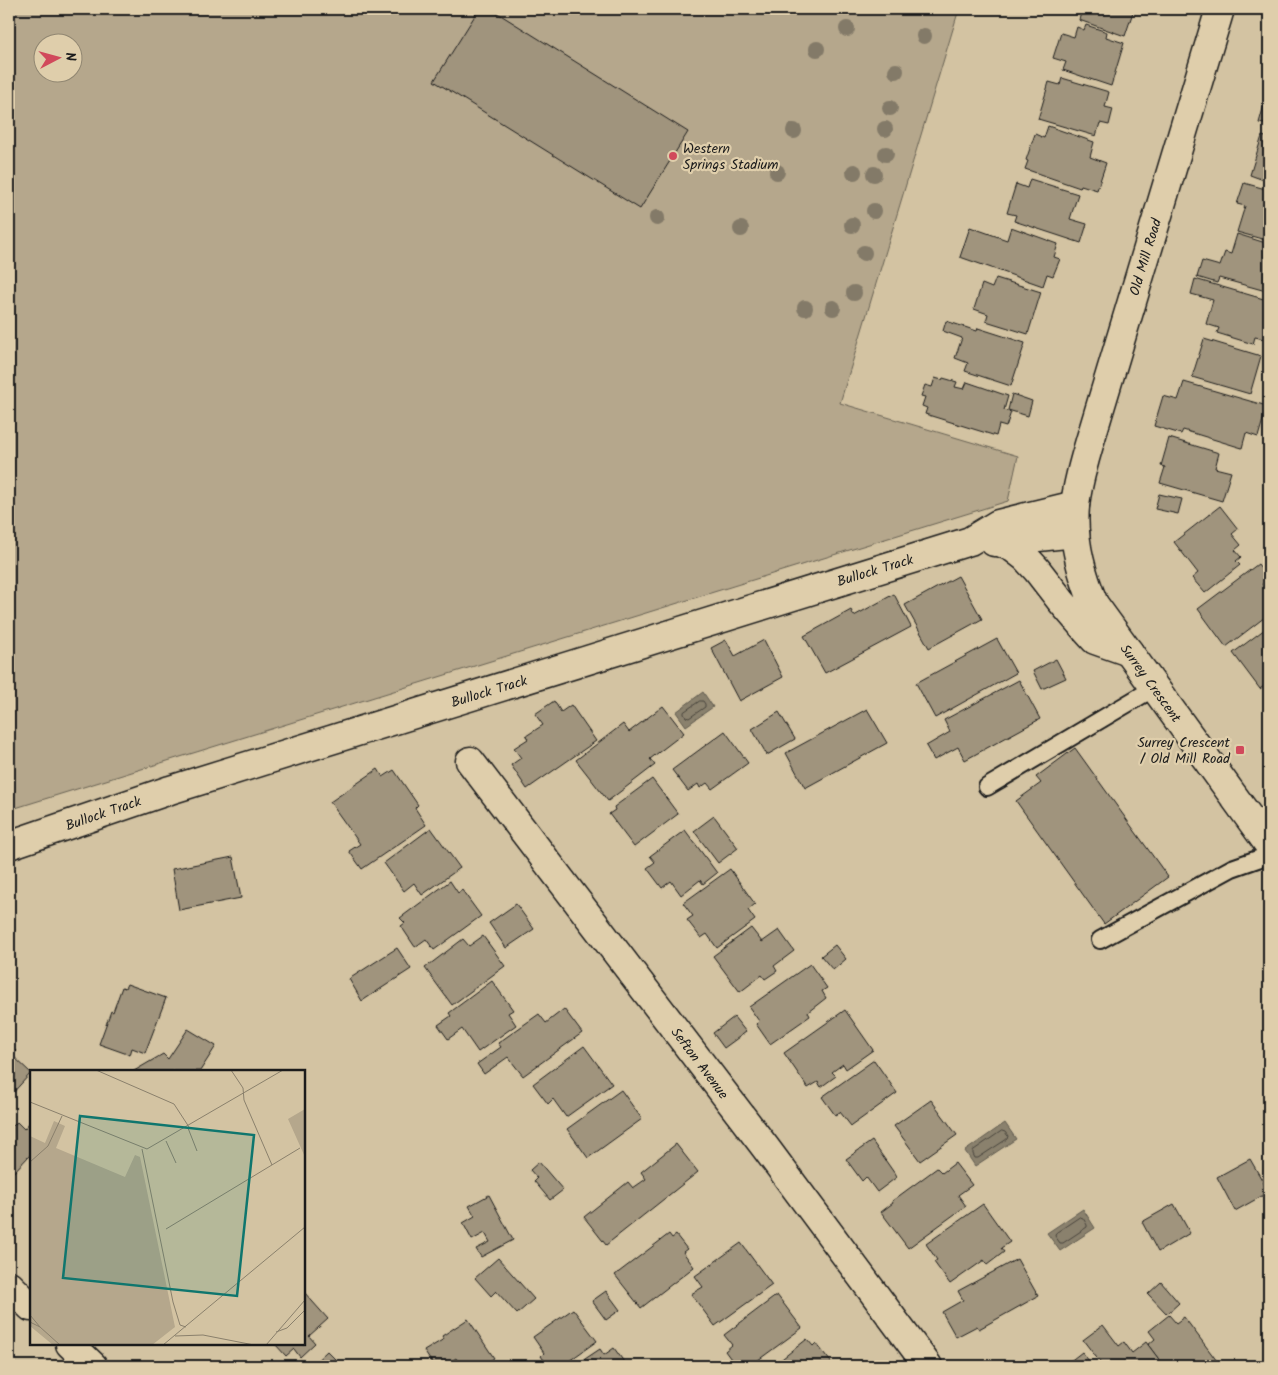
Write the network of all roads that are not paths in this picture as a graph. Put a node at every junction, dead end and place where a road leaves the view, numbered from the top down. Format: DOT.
graph roads {
  1 [pos="1220,9"];
  2 [pos="1075,505"];
  3 [pos="1075,533"];
  4 [pos="970,541"];
  5 [pos="1000,542"];
  6 [pos="1129,652"];
  7 [pos="1154,688"];
  8 [pos="470,761"];
  9 [pos="987,787"];
  10 [pos="9,845"];
  11 [pos="1269,845"];
  12 [pos="1269,855"];
  13 [pos="1100,940"];
  14 [pos="9,1285"];
  15 [pos="30,1306"];
  16 [pos="71,1345"];
  17 [pos="93,1366"];
  18 [pos="928,1366"];
  1 -- 2 [label="main road, Old Mill Road"];
  2 -- 3 [label="main road, Old Mill Road"];
  2 -- 4 [label="main road, Bullock Track"];
  3 -- 5 [label="main road, Bullock Track"];
  3 -- 6 [label="main road, Surrey Crescent"];
  4 -- 5 [label="main road, Bullock Track"];
  4 -- 10 [label="main road, Bullock Track"];
  5 -- 6 [label="main road"];
  6 -- 7 [label="main road, Surrey Crescent"];
  7 -- 9 [label="lane"];
  7 -- 11 [label="main road, Surrey Crescent"];
  8 -- 18 [label="main road, Sefton Avenue"];
  12 -- 13 [label="lane"];
  14 -- 15 [label="main road"];
  16 -- 17 [label="main road"];
}
